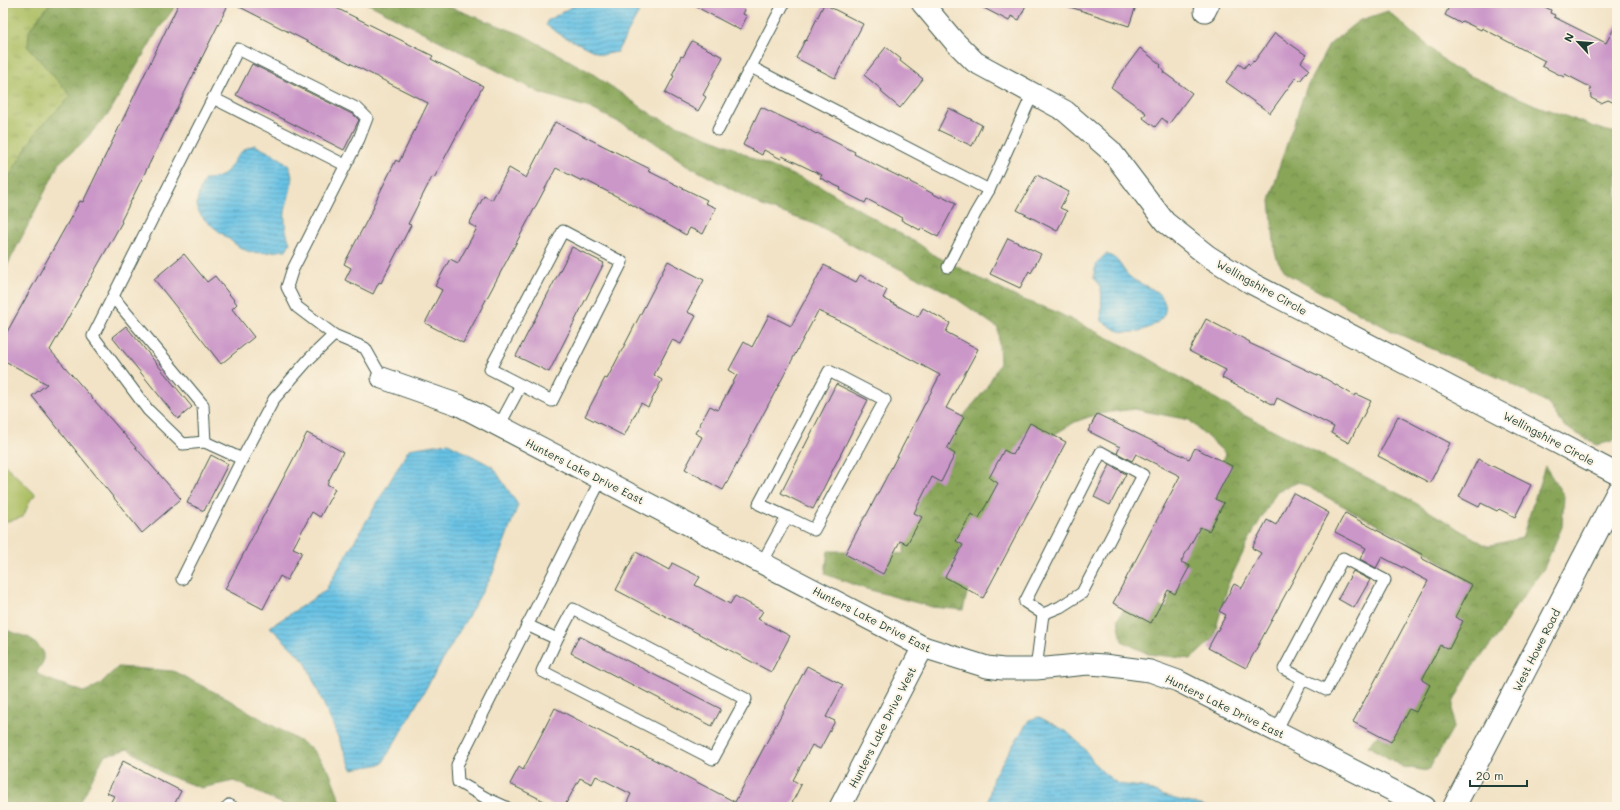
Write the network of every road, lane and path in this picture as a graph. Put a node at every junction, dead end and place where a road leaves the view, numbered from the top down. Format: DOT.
graph roads {
  1 [pos="784,3"];
  2 [pos="922,3"];
  3 [pos="751,67"];
  4 [pos="1034,93"];
  5 [pos="214,98"];
  6 [pos="718,130"];
  7 [pos="346,165"];
  8 [pos="989,190"];
  9 [pos="948,267"];
  10 [pos="112,297"];
  11 [pos="334,335"];
  12 [pos="382,378"];
  13 [pos="521,385"];
  14 [pos="499,426"];
  15 [pos="206,442"];
  16 [pos="242,459"];
  17 [pos="1617,474"];
  18 [pos="601,479"];
  19 [pos="1617,493"];
  20 [pos="786,517"];
  21 [pos="762,563"];
  22 [pos="182,579"];
  23 [pos="1044,614"];
  24 [pos="527,625"];
  25 [pos="557,639"];
  26 [pos="923,647"];
  27 [pos="1036,669"];
  28 [pos="1303,679"];
  29 [pos="1276,731"];
  30 [pos="227,807"];
  31 [pos="233,807"];
  32 [pos="506,807"];
  33 [pos="840,807"];
  34 [pos="1425,807"];
  35 [pos="1454,807"];
  1 -- 3 [label="lane"];
  2 -- 4 [label="street, Wellingshire Circle"];
  3 -- 6 [label="lane"];
  3 -- 8 [label="lane"];
  4 -- 8 [label="lane"];
  4 -- 17 [label="street, Wellingshire Circle"];
  5 -- 7 [label="lane"];
  5 -- 7 [label="lane"];
  5 -- 10 [label="lane"];
  7 -- 11 [label="lane"];
  8 -- 9 [label="lane"];
  10 -- 15 [label="lane"];
  10 -- 15 [label="lane"];
  11 -- 12 [label="lane"];
  11 -- 16 [label="lane"];
  12 -- 14 [label="street, Hunters Lake Drive East"];
  13 -- 13 [label="lane"];
  13 -- 14 [label="lane"];
  14 -- 18 [label="street, Hunters Lake Drive East"];
  15 -- 16 [label="lane"];
  16 -- 22 [label="lane"];
  18 -- 21 [label="street, Hunters Lake Drive East"];
  18 -- 24 [label="lane"];
  19 -- 35 [label="main road, West Howe Road"];
  20 -- 20 [label="lane"];
  20 -- 21 [label="lane"];
  21 -- 26 [label="street, Hunters Lake Drive East"];
  23 -- 23 [label="lane"];
  23 -- 27 [label="lane"];
  24 -- 25 [label="lane"];
  24 -- 32 [label="lane"];
  25 -- 25 [label="lane"];
  26 -- 27 [label="street, Hunters Lake Drive East"];
  26 -- 33 [label="street, Hunters Lake Drive West"];
  27 -- 29 [label="street, Hunters Lake Drive East"];
  28 -- 28 [label="lane"];
  28 -- 29 [label="lane"];
  29 -- 34 [label="street, Hunters Lake Drive East"];
  30 -- 31 [label="lane"];
}
